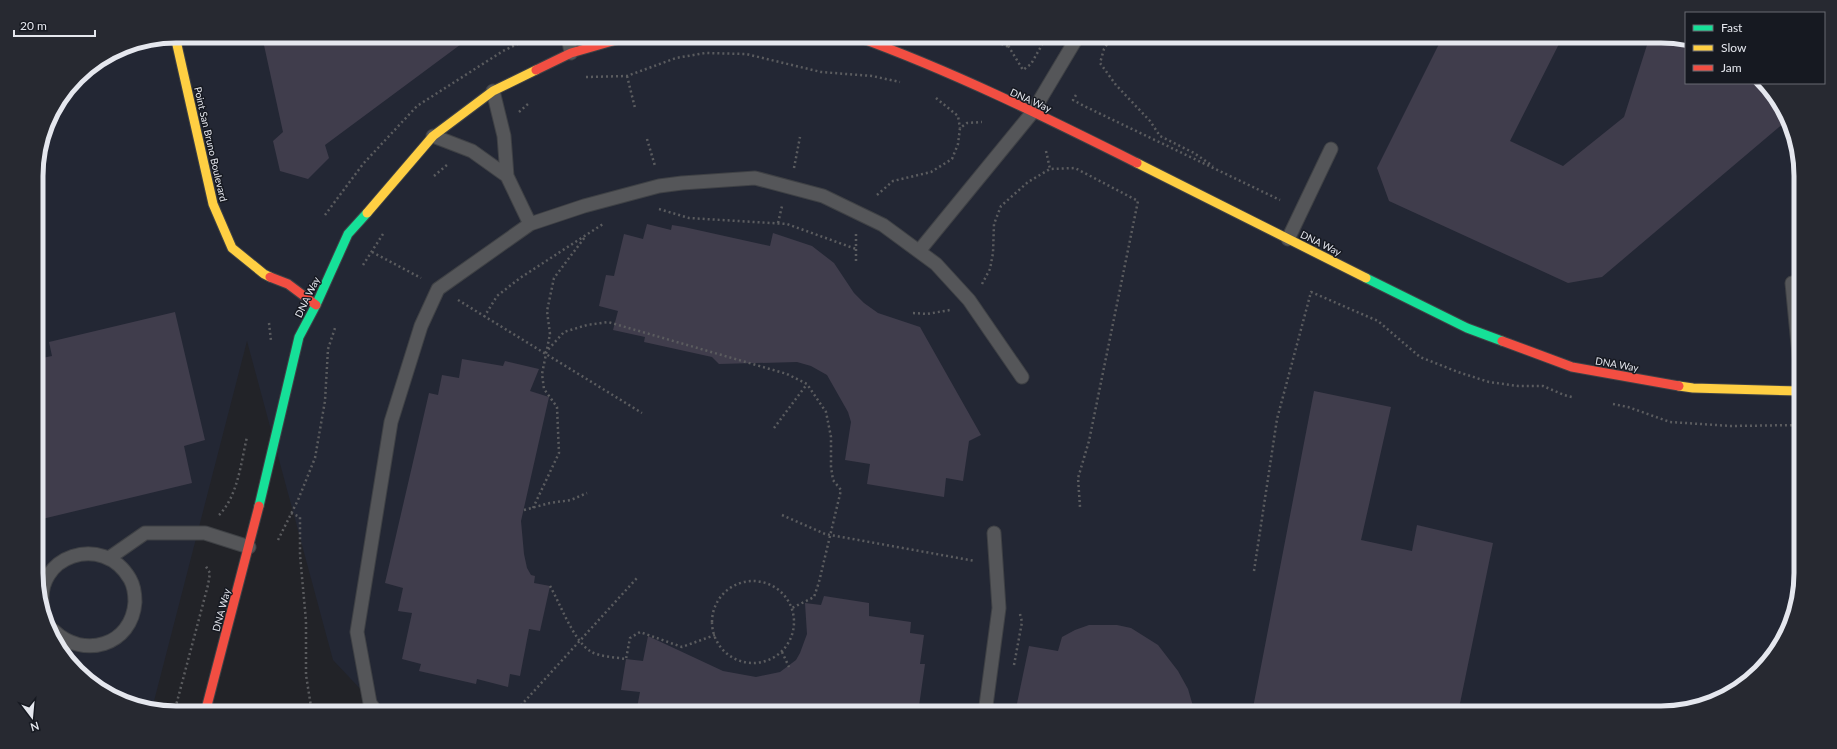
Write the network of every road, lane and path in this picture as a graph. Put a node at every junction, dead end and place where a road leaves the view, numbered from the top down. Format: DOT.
graph roads {
  1 [pos="177,43"];
  2 [pos="569,43"];
  3 [pos="606,43"];
  4 [pos="874,43"];
  5 [pos="1000,43"];
  6 [pos="1008,43"];
  7 [pos="1043,43"];
  8 [pos="1074,43"];
  9 [pos="1108,43"];
  10 [pos="1009,47"];
  11 [pos="571,53"];
  12 [pos="627,76"];
  13 [pos="579,79"];
  14 [pos="906,84"];
  15 [pos="493,91"];
  16 [pos="932,95"];
  17 [pos="1076,95"];
  18 [pos="530,101"];
  19 [pos="635,108"];
  20 [pos="1032,113"];
  21 [pos="517,114"];
  22 [pos="982,122"];
  23 [pos="960,128"];
  24 [pos="433,136"];
  25 [pos="800,137"];
  26 [pos="646,139"];
  27 [pos="1331,149"];
  28 [pos="1046,151"];
  29 [pos="451,162"];
  30 [pos="655,166"];
  31 [pos="794,168"];
  32 [pos="1050,169"];
  33 [pos="1220,171"];
  34 [pos="507,176"];
  35 [pos="429,180"];
  36 [pos="876,195"];
  37 [pos="784,199"];
  38 [pos="1280,200"];
  39 [pos="661,209"];
  40 [pos="778,223"];
  41 [pos="530,224"];
  42 [pos="856,231"];
  43 [pos="384,234"];
  44 [pos="1288,239"];
  45 [pos="856,249"];
  46 [pos="920,251"];
  47 [pos="856,263"];
  48 [pos="424,280"];
  49 [pos="1792,282"];
  50 [pos="979,289"];
  51 [pos="455,298"];
  52 [pos="1794,303"];
  53 [pos="316,305"];
  54 [pos="952,309"];
  55 [pos="913,313"];
  56 [pos="484,317"];
  57 [pos="269,323"];
  58 [pos="269,349"];
  59 [pos="328,349"];
  60 [pos="545,353"];
  61 [pos="1022,377"];
  62 [pos="807,384"];
  63 [pos="1794,391"];
  64 [pos="1572,397"];
  65 [pos="1613,404"];
  66 [pos="642,413"];
  67 [pos="1794,424"];
  68 [pos="774,428"];
  69 [pos="248,432"];
  70 [pos="587,492"];
  71 [pos="1080,507"];
  72 [pos="533,508"];
  73 [pos="524,510"];
  74 [pos="291,513"];
  75 [pos="782,515"];
  76 [pos="217,517"];
  77 [pos="994,533"];
  78 [pos="829,535"];
  79 [pos="276,543"];
  80 [pos="250,547"];
  81 [pos="109,558"];
  82 [pos="978,561"];
  83 [pos="205,565"];
  84 [pos="1254,571"];
  85 [pos="637,578"];
  86 [pos="44,584"];
  87 [pos="550,586"];
  88 [pos="792,608"];
  89 [pos="59,636"];
  90 [pos="715,636"];
  91 [pos="581,642"];
  92 [pos="782,652"];
  93 [pos="789,666"];
  94 [pos="176,706"];
  95 [pos="207,706"];
  96 [pos="311,706"];
  97 [pos="372,706"];
  98 [pos="521,706"];
  99 [pos="986,706"];
  1 -- 53 [label="main road, Point San Bruno Boulevard"];
  2 -- 11 [label="lane"];
  3 -- 11 [label="main road, DNA Way"];
  4 -- 20 [label="main road, DNA Way"];
  5 -- 10 [label="path"];
  6 -- 10 [label="path"];
  7 -- 10 [label="path"];
  8 -- 20 [label="lane"];
  9 -- 33 [label="path"];
  11 -- 15 [label="main road, DNA Way"];
  12 -- 13 [label="path"];
  12 -- 14 [label="path"];
  12 -- 19 [label="path"];
  15 -- 24 [label="main road, DNA Way"];
  15 -- 34 [label="lane"];
  16 -- 23 [label="path"];
  17 -- 33 [label="path"];
  18 -- 21 [label="path"];
  20 -- 44 [label="main road, DNA Way"];
  20 -- 46 [label="lane"];
  22 -- 23 [label="path"];
  23 -- 36 [label="path"];
  24 -- 34 [label="lane"];
  24 -- 53 [label="main road, DNA Way"];
  25 -- 31 [label="path"];
  26 -- 30 [label="path"];
  27 -- 44 [label="lane"];
  28 -- 32 [label="path"];
  29 -- 35 [label="path"];
  32 -- 50 [label="path"];
  32 -- 71 [label="path"];
  33 -- 38 [label="path"];
  34 -- 41 [label="lane"];
  37 -- 40 [label="path"];
  39 -- 40 [label="path"];
  40 -- 45 [label="path"];
  41 -- 46 [label="lane"];
  41 -- 97 [label="lane"];
  42 -- 45 [label="path"];
  43 -- 48 [label="path"];
  44 -- 63 [label="main road, DNA Way"];
  45 -- 47 [label="path"];
  46 -- 61 [label="lane"];
  49 -- 52 [label="lane"];
  51 -- 56 [label="path"];
  53 -- 80 [label="main road, DNA Way"];
  54 -- 55 [label="path"];
  56 -- 60 [label="path"];
  56 -- 60 [label="path"];
  57 -- 58 [label="path"];
  59 -- 74 [label="path"];
  60 -- 62 [label="path"];
  60 -- 66 [label="path"];
  60 -- 72 [label="path"];
  62 -- 68 [label="path"];
  62 -- 78 [label="path"];
  64 -- 84 [label="path"];
  65 -- 67 [label="path"];
  69 -- 76 [label="path"];
  70 -- 72 [label="path"];
  72 -- 73 [label="path"];
  74 -- 79 [label="path"];
  74 -- 96 [label="path"];
  75 -- 78 [label="path"];
  77 -- 99 [label="lane"];
  78 -- 82 [label="path"];
  78 -- 88 [label="path"];
  80 -- 81 [label="lane"];
  80 -- 95 [label="main road, DNA Way"];
  81 -- 86 [label="lane"];
  81 -- 89 [label="lane"];
  83 -- 94 [label="path"];
  85 -- 91 [label="path"];
  87 -- 91 [label="path"];
  88 -- 90 [label="path"];
  88 -- 92 [label="path"];
  90 -- 91 [label="path"];
  90 -- 92 [label="path"];
  91 -- 98 [label="path"];
  92 -- 93 [label="path"];
}
